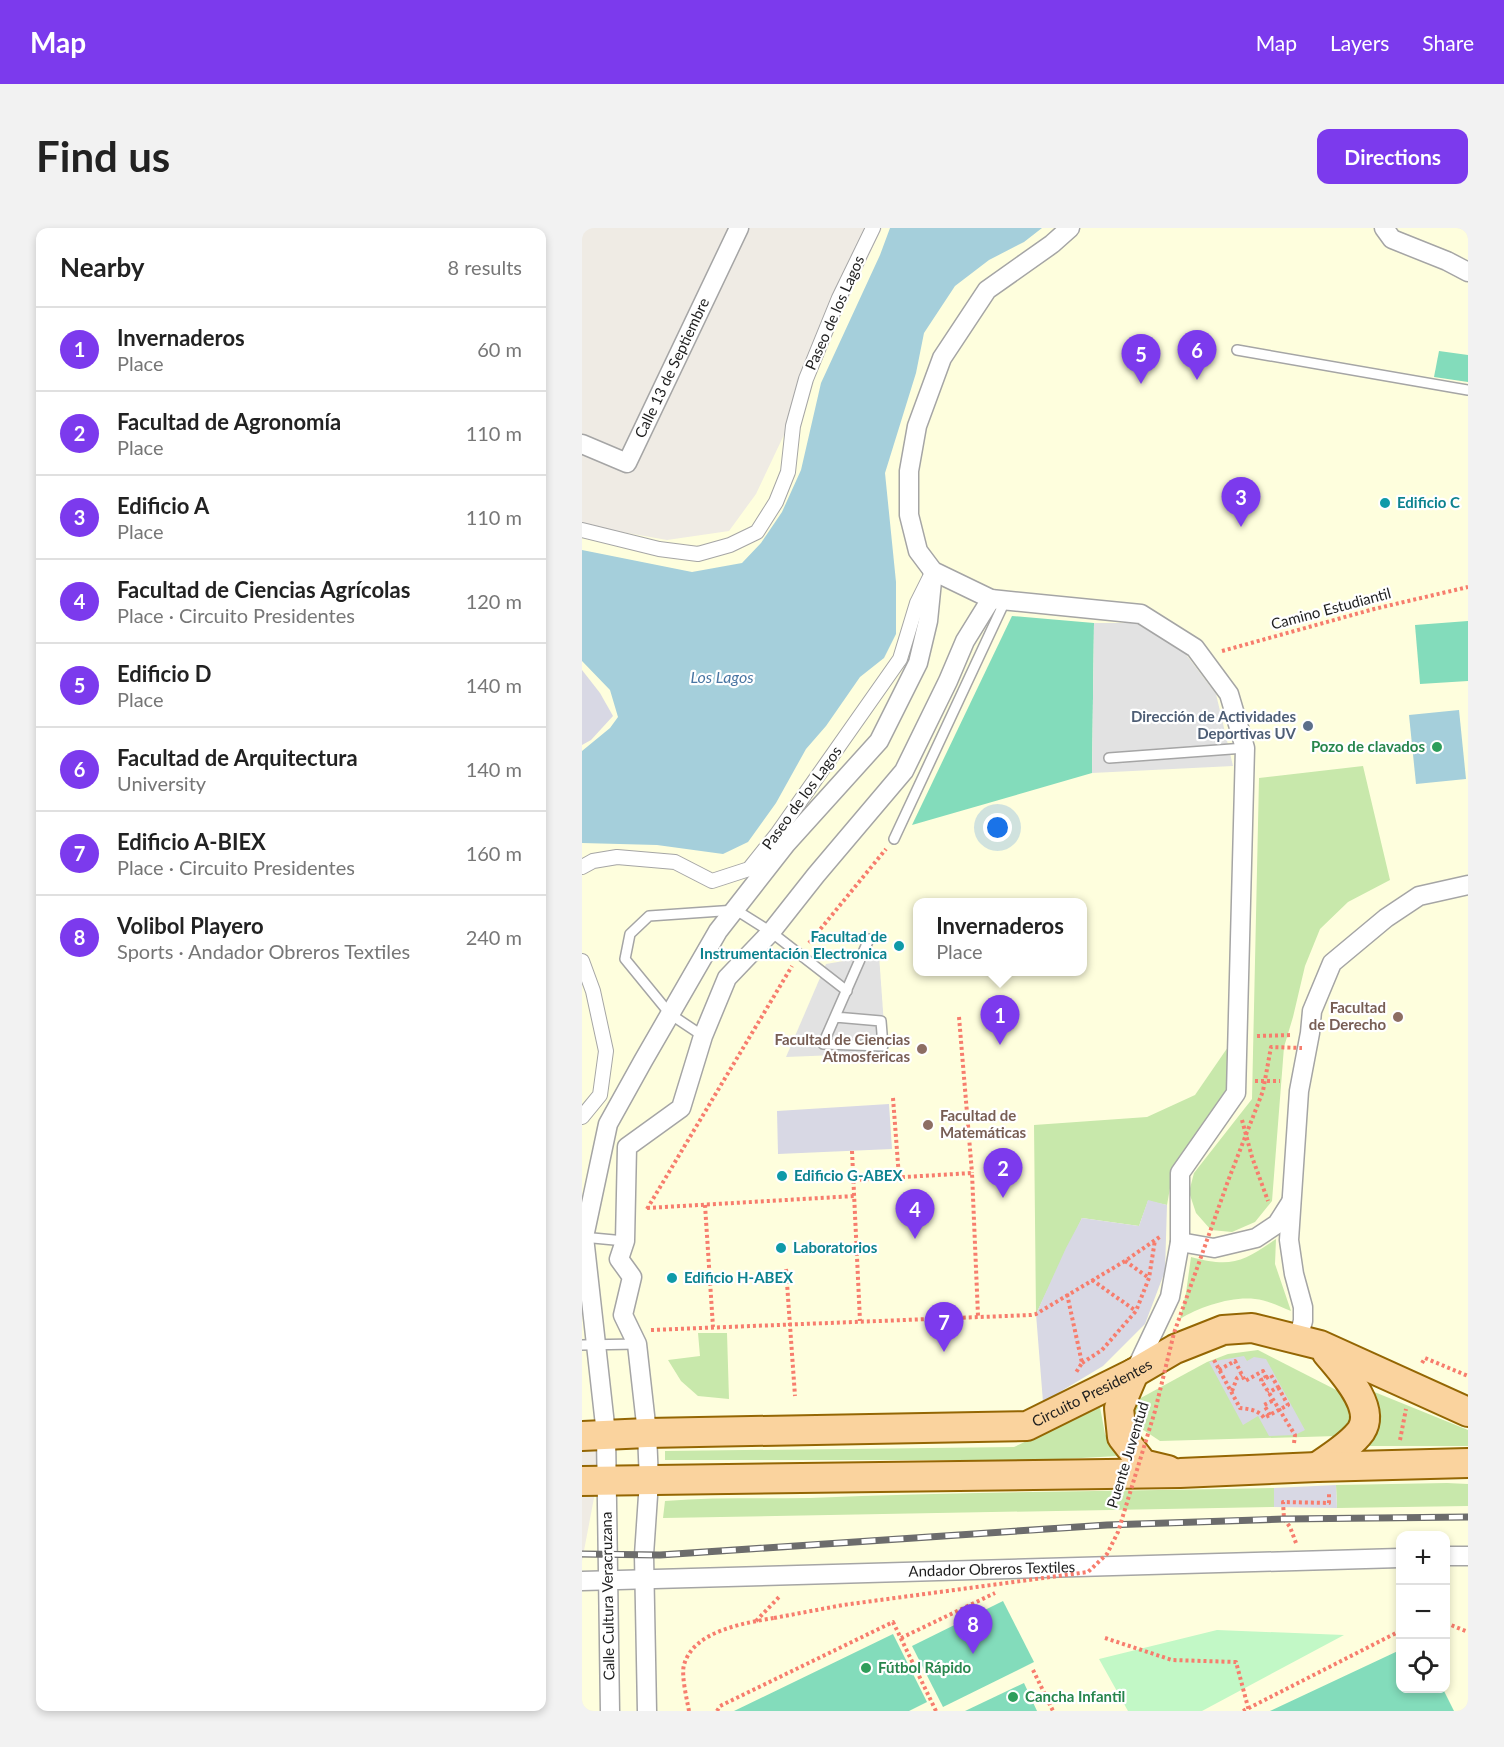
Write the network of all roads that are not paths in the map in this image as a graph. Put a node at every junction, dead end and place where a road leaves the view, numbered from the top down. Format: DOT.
graph roads {
  1 [pos="739,228"];
  2 [pos="873,228"];
  3 [pos="1070,228"];
  4 [pos="1384,228"];
  5 [pos="1468,272"];
  6 [pos="1237,350"];
  7 [pos="1468,390"];
  8 [pos="582,444"];
  9 [pos="582,530"];
  10 [pos="933,571"];
  11 [pos="998,600"];
  12 [pos="1245,748"];
  13 [pos="1109,758"];
  14 [pos="894,838"];
  15 [pos="582,867"];
  16 [pos="1468,885"];
  17 [pos="736,910"];
  18 [pos="771,932"];
  19 [pos="869,939"];
  20 [pos="582,961"];
  21 [pos="847,991"];
  22 [pos="670,1014"];
  23 [pos="835,1017"];
  24 [pos="703,1036"];
  25 [pos="582,1117"];
  26 [pos="1292,1200"];
  27 [pos="583,1237"];
  28 [pos="625,1241"];
  29 [pos="1180,1242"];
  30 [pos="641,1337"];
  31 [pos="1293,1337"];
  32 [pos="589,1345"];
  33 [pos="1320,1345"];
  34 [pos="1134,1373"];
  35 [pos="1465,1410"];
  36 [pos="647,1432"];
  37 [pos="594,1435"];
  38 [pos="1468,1465"];
  39 [pos="1180,1473"];
  40 [pos="1323,1476"];
  41 [pos="649,1480"];
  42 [pos="594,1481"];
  43 [pos="1450,1556"];
  44 [pos="1468,1556"];
  45 [pos="1396,1558"];
  46 [pos="645,1578"];
  47 [pos="608,1580"];
  48 [pos="582,1581"];
  49 [pos="610,1711"];
  50 [pos="647,1711"];
  1 -- 8 [label="street, Calle 13 de Septiembre"];
  2 -- 9 [label="street, Paseo de los Lagos"];
  3 -- 10 [label="street"];
  4 -- 5 [label="street"];
  6 -- 7 [label="lane"];
  10 -- 11 [label="street"];
  10 -- 15 [label="street, Paseo de los Lagos"];
  10 -- 17 [label="street, Calle Cultura Veracruzana"];
  11 -- 12 [label="street"];
  11 -- 14 [label="lane"];
  11 -- 18 [label="street"];
  12 -- 13 [label="lane"];
  12 -- 29 [label="street"];
  16 -- 26 [label="street"];
  17 -- 18 [label="lane"];
  17 -- 22 [label="street, Calle Cultura Veracruzana"];
  17 -- 22 [label="lane"];
  18 -- 21 [label="lane"];
  18 -- 24 [label="street"];
  19 -- 21 [label="lane"];
  20 -- 25 [label="street"];
  21 -- 23 [label="lane"];
  22 -- 24 [label="lane"];
  22 -- 27 [label="street, Calle Cultura Veracruzana"];
  23 -- 23 [label="lane"];
  24 -- 28 [label="street"];
  26 -- 29 [label="street"];
  26 -- 31 [label="street"];
  27 -- 28 [label="lane"];
  27 -- 32 [label="street, Calle Cultura Veracruzana"];
  28 -- 30 [label="street"];
  29 -- 34 [label="street"];
  30 -- 32 [label="lane"];
  30 -- 36 [label="street"];
  31 -- 33 [label="main road, Circuito Presidentes"];
  31 -- 34 [label="main road, Circuito Presidentes"];
  32 -- 37 [label="street, Calle Cultura Veracruzana"];
  33 -- 35 [label="main road, Circuito Presidentes"];
  33 -- 40 [label="main road"];
  34 -- 36 [label="main road, Circuito Presidentes"];
  34 -- 39 [label="main road"];
  36 -- 37 [label="main road, Circuito Presidentes"];
  36 -- 41 [label="street"];
  37 -- 42 [label="street, Calle Cultura Veracruzana"];
  38 -- 40 [label="main road"];
  39 -- 40 [label="main road"];
  39 -- 41 [label="main road"];
  41 -- 42 [label="main road"];
  41 -- 46 [label="street"];
  42 -- 47 [label="street, Calle Cultura Veracruzana"];
  43 -- 44 [label="street"];
  45 -- 46 [label="street, Andador Obreros Textiles"];
  46 -- 47 [label="street, Andador Obreros Textiles"];
  46 -- 50 [label="street"];
  47 -- 48 [label="street, Andador Obreros Textiles"];
  47 -- 49 [label="street, Calle Cultura Veracruzana"];
}
